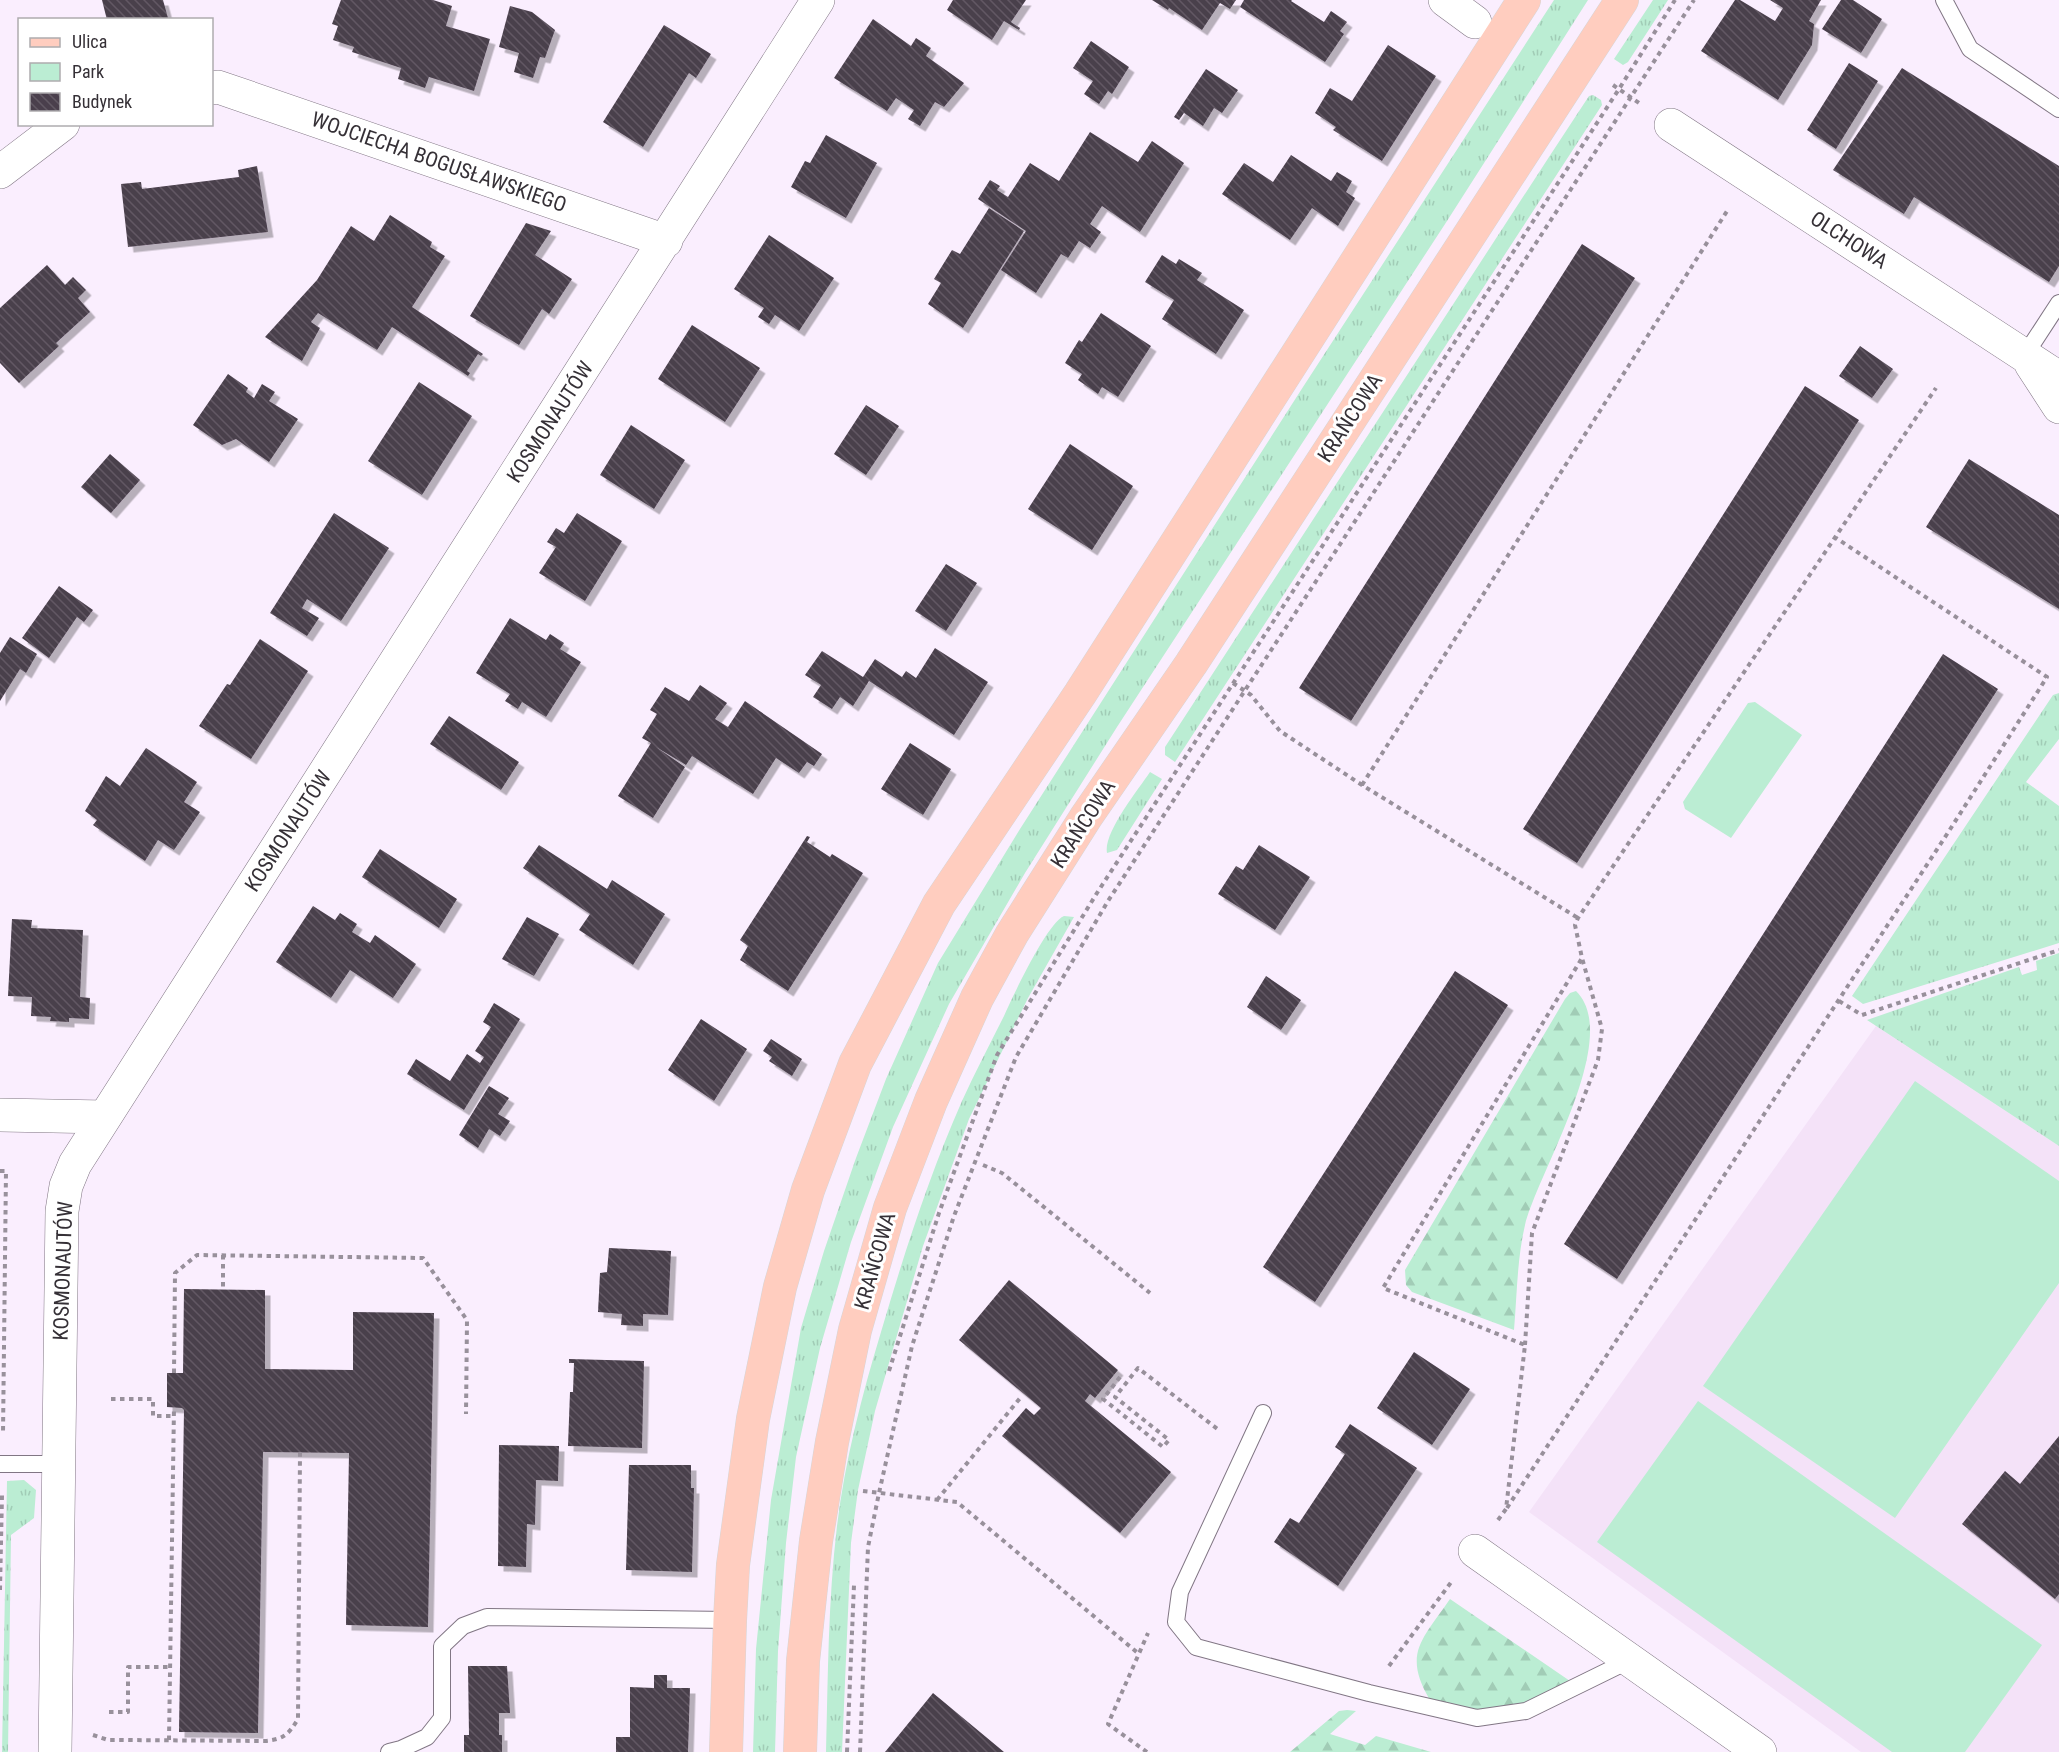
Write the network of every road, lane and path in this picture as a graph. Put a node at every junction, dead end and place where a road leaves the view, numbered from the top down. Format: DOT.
graph roads {
  1 [pos="818,0"];
  2 [pos="1445,0"];
  3 [pos="1524,0"];
  4 [pos="1622,0"];
  5 [pos="1675,0"];
  6 [pos="1694,0"];
  7 [pos="1944,0"];
  8 [pos="1475,22"];
  9 [pos="213,88"];
  10 [pos="2059,109"];
  11 [pos="1671,125"];
  12 [pos="60,126"];
  13 [pos="0,172"];
  14 [pos="1750,176"];
  15 [pos="666,241"];
  16 [pos="2059,303"];
  17 [pos="2025,355"];
  18 [pos="2059,378"];
  19 [pos="1936,388"];
  20 [pos="2059,407"];
  21 [pos="1836,538"];
  22 [pos="1233,683"];
  23 [pos="1245,691"];
  24 [pos="1362,785"];
  25 [pos="1578,918"];
  26 [pos="2059,950"];
  27 [pos="1581,958"];
  28 [pos="1839,1001"];
  29 [pos="0,1115"];
  30 [pos="105,1117"];
  31 [pos="983,1165"];
  32 [pos="0,1171"];
  33 [pos="223,1255"];
  34 [pos="223,1290"];
  35 [pos="1150,1293"];
  36 [pos="1525,1345"];
  37 [pos="174,1373"];
  38 [pos="1120,1377"];
  39 [pos="887,1378"];
  40 [pos="1021,1397"];
  41 [pos="111,1399"];
  42 [pos="174,1407"];
  43 [pos="1263,1413"];
  44 [pos="466,1414"];
  45 [pos="174,1416"];
  46 [pos="1223,1433"];
  47 [pos="300,1453"];
  48 [pos="1,1464"];
  49 [pos="59,1464"];
  50 [pos="865,1479"];
  51 [pos="863,1491"];
  52 [pos="879,1493"];
  53 [pos="937,1500"];
  54 [pos="860,1502"];
  55 [pos="1506,1509"];
  56 [pos="1475,1551"];
  57 [pos="854,1580"];
  58 [pos="0,1590"];
  59 [pos="730,1620"];
  60 [pos="1148,1633"];
  61 [pos="1139,1654"];
  62 [pos="1630,1660"];
  63 [pos="170,1667"];
  64 [pos="1369,1692"];
  65 [pos="109,1712"];
  66 [pos="218,1733"];
  67 [pos="108,1740"];
  68 [pos="169,1740"];
  69 [pos="218,1741"];
  70 [pos="55,1752"];
  71 [pos="389,1752"];
  72 [pos="726,1752"];
  73 [pos="800,1752"];
  74 [pos="847,1752"];
  75 [pos="860,1752"];
  76 [pos="1147,1752"];
  77 [pos="1760,1752"];
  1 -- 15 [label="street, KOSMONAUTÓW"];
  2 -- 8 [label="street"];
  3 -- 59 [label="main road"];
  4 -- 73 [label="main road, KRAŃCOWA"];
  5 -- 22 [label="path"];
  6 -- 23 [label="path"];
  7 -- 10 [label="lane"];
  9 -- 15 [label="street, WOJCIECHA BOGUSŁAWSKIEGO"];
  11 -- 14 [label="street, OLCHOWA"];
  12 -- 13 [label="street"];
  14 -- 17 [label="street, OLCHOWA"];
  14 -- 24 [label="path"];
  15 -- 30 [label="street, KOSMONAUTÓW"];
  16 -- 17 [label="lane"];
  17 -- 18 [label="street, OLCHOWA"];
  17 -- 20 [label="street, OLCHOWA"];
  19 -- 21 [label="path"];
  21 -- 25 [label="path"];
  21 -- 28 [label="path"];
  22 -- 23 [label="path"];
  22 -- 39 [label="path"];
  23 -- 24 [label="path"];
  23 -- 52 [label="path"];
  24 -- 25 [label="path"];
  25 -- 27 [label="path"];
  26 -- 28 [label="path"];
  27 -- 36 [label="path"];
  27 -- 36 [label="path"];
  28 -- 55 [label="path"];
  29 -- 30 [label="street"];
  30 -- 49 [label="street, KOSMONAUTÓW"];
  31 -- 35 [label="path"];
  32 -- 48 [label="path"];
  33 -- 34 [label="path"];
  33 -- 37 [label="path"];
  33 -- 44 [label="path"];
  36 -- 55 [label="path"];
  38 -- 46 [label="path"];
  40 -- 53 [label="path"];
  41 -- 45 [label="path"];
  42 -- 45 [label="path"];
  43 -- 64 [label="lane"];
  45 -- 63 [label="path"];
  47 -- 69 [label="path"];
  48 -- 49 [label="lane"];
  48 -- 58 [label="path"];
  49 -- 70 [label="street, KOSMONAUTÓW"];
  50 -- 51 [label="path"];
  51 -- 52 [label="path"];
  51 -- 54 [label="path"];
  52 -- 53 [label="path"];
  52 -- 75 [label="path"];
  53 -- 61 [label="path"];
  55 -- 56 [label="path"];
  56 -- 62 [label="street"];
  56 -- 64 [label="path"];
  57 -- 74 [label="path"];
  59 -- 71 [label="lane"];
  59 -- 72 [label="main road"];
  60 -- 61 [label="path"];
  61 -- 76 [label="path"];
  62 -- 64 [label="lane"];
  62 -- 77 [label="street"];
  63 -- 65 [label="path"];
  63 -- 68 [label="path"];
  66 -- 69 [label="path"];
  67 -- 68 [label="path"];
  68 -- 69 [label="path"];
}
